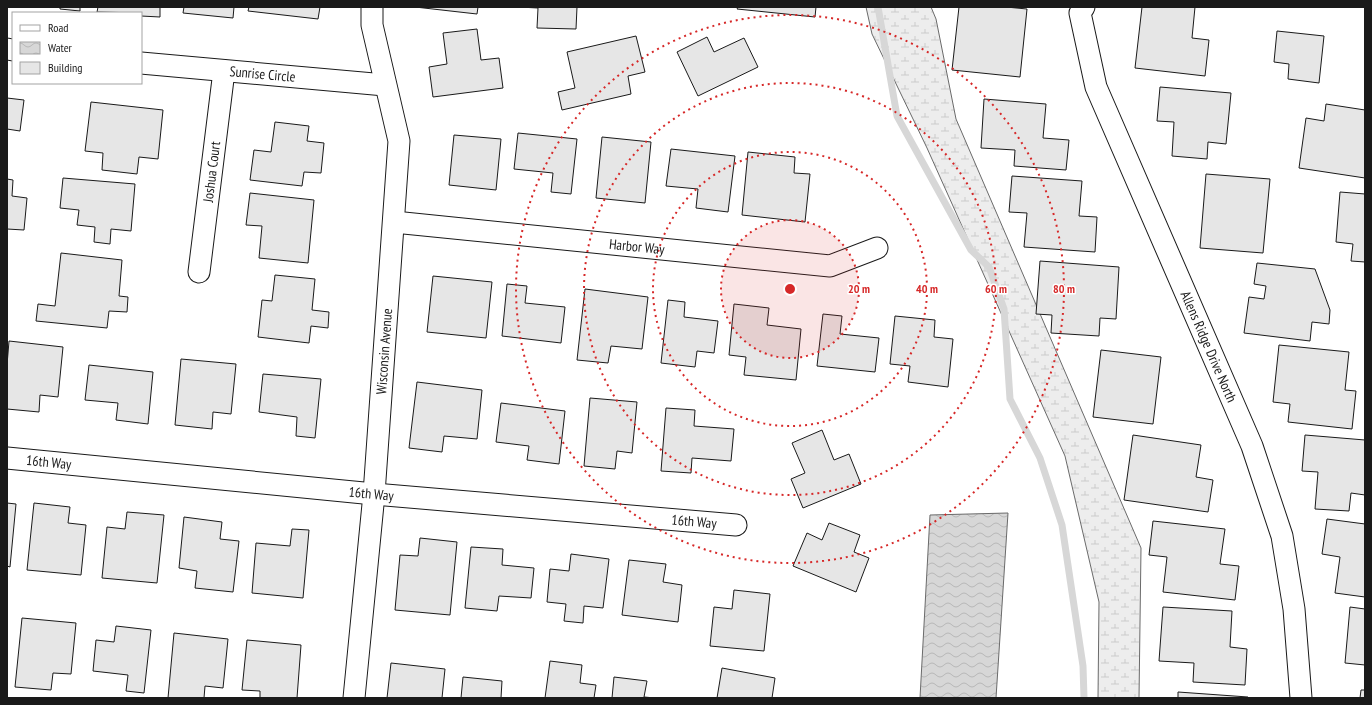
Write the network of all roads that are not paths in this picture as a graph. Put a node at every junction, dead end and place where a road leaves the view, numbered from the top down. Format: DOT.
graph roads {
  1 [pos="372,7"];
  2 [pos="1084,7"];
  3 [pos="142,63"];
  4 [pos="224,71"];
  5 [pos="385,85"];
  6 [pos="394,222"];
  7 [pos="877,248"];
  8 [pos="199,272"];
  9 [pos="7,458"];
  10 [pos="374,494"];
  11 [pos="736,525"];
  12 [pos="354,698"];
  13 [pos="1301,698"];
  1 -- 5 [label="street, Wisconsin Avenue"];
  2 -- 13 [label="street, Allens Ridge Drive North"];
  3 -- 4 [label="street, Sunrise Circle"];
  4 -- 5 [label="street, Sunrise Circle"];
  4 -- 8 [label="street, Joshua Court"];
  5 -- 6 [label="street, Wisconsin Avenue"];
  6 -- 7 [label="street, Harbor Way"];
  6 -- 10 [label="street, Wisconsin Avenue"];
  9 -- 10 [label="street, 16th Way"];
  10 -- 11 [label="street, 16th Way"];
  10 -- 12 [label="street, Wisconsin Avenue"];
}
